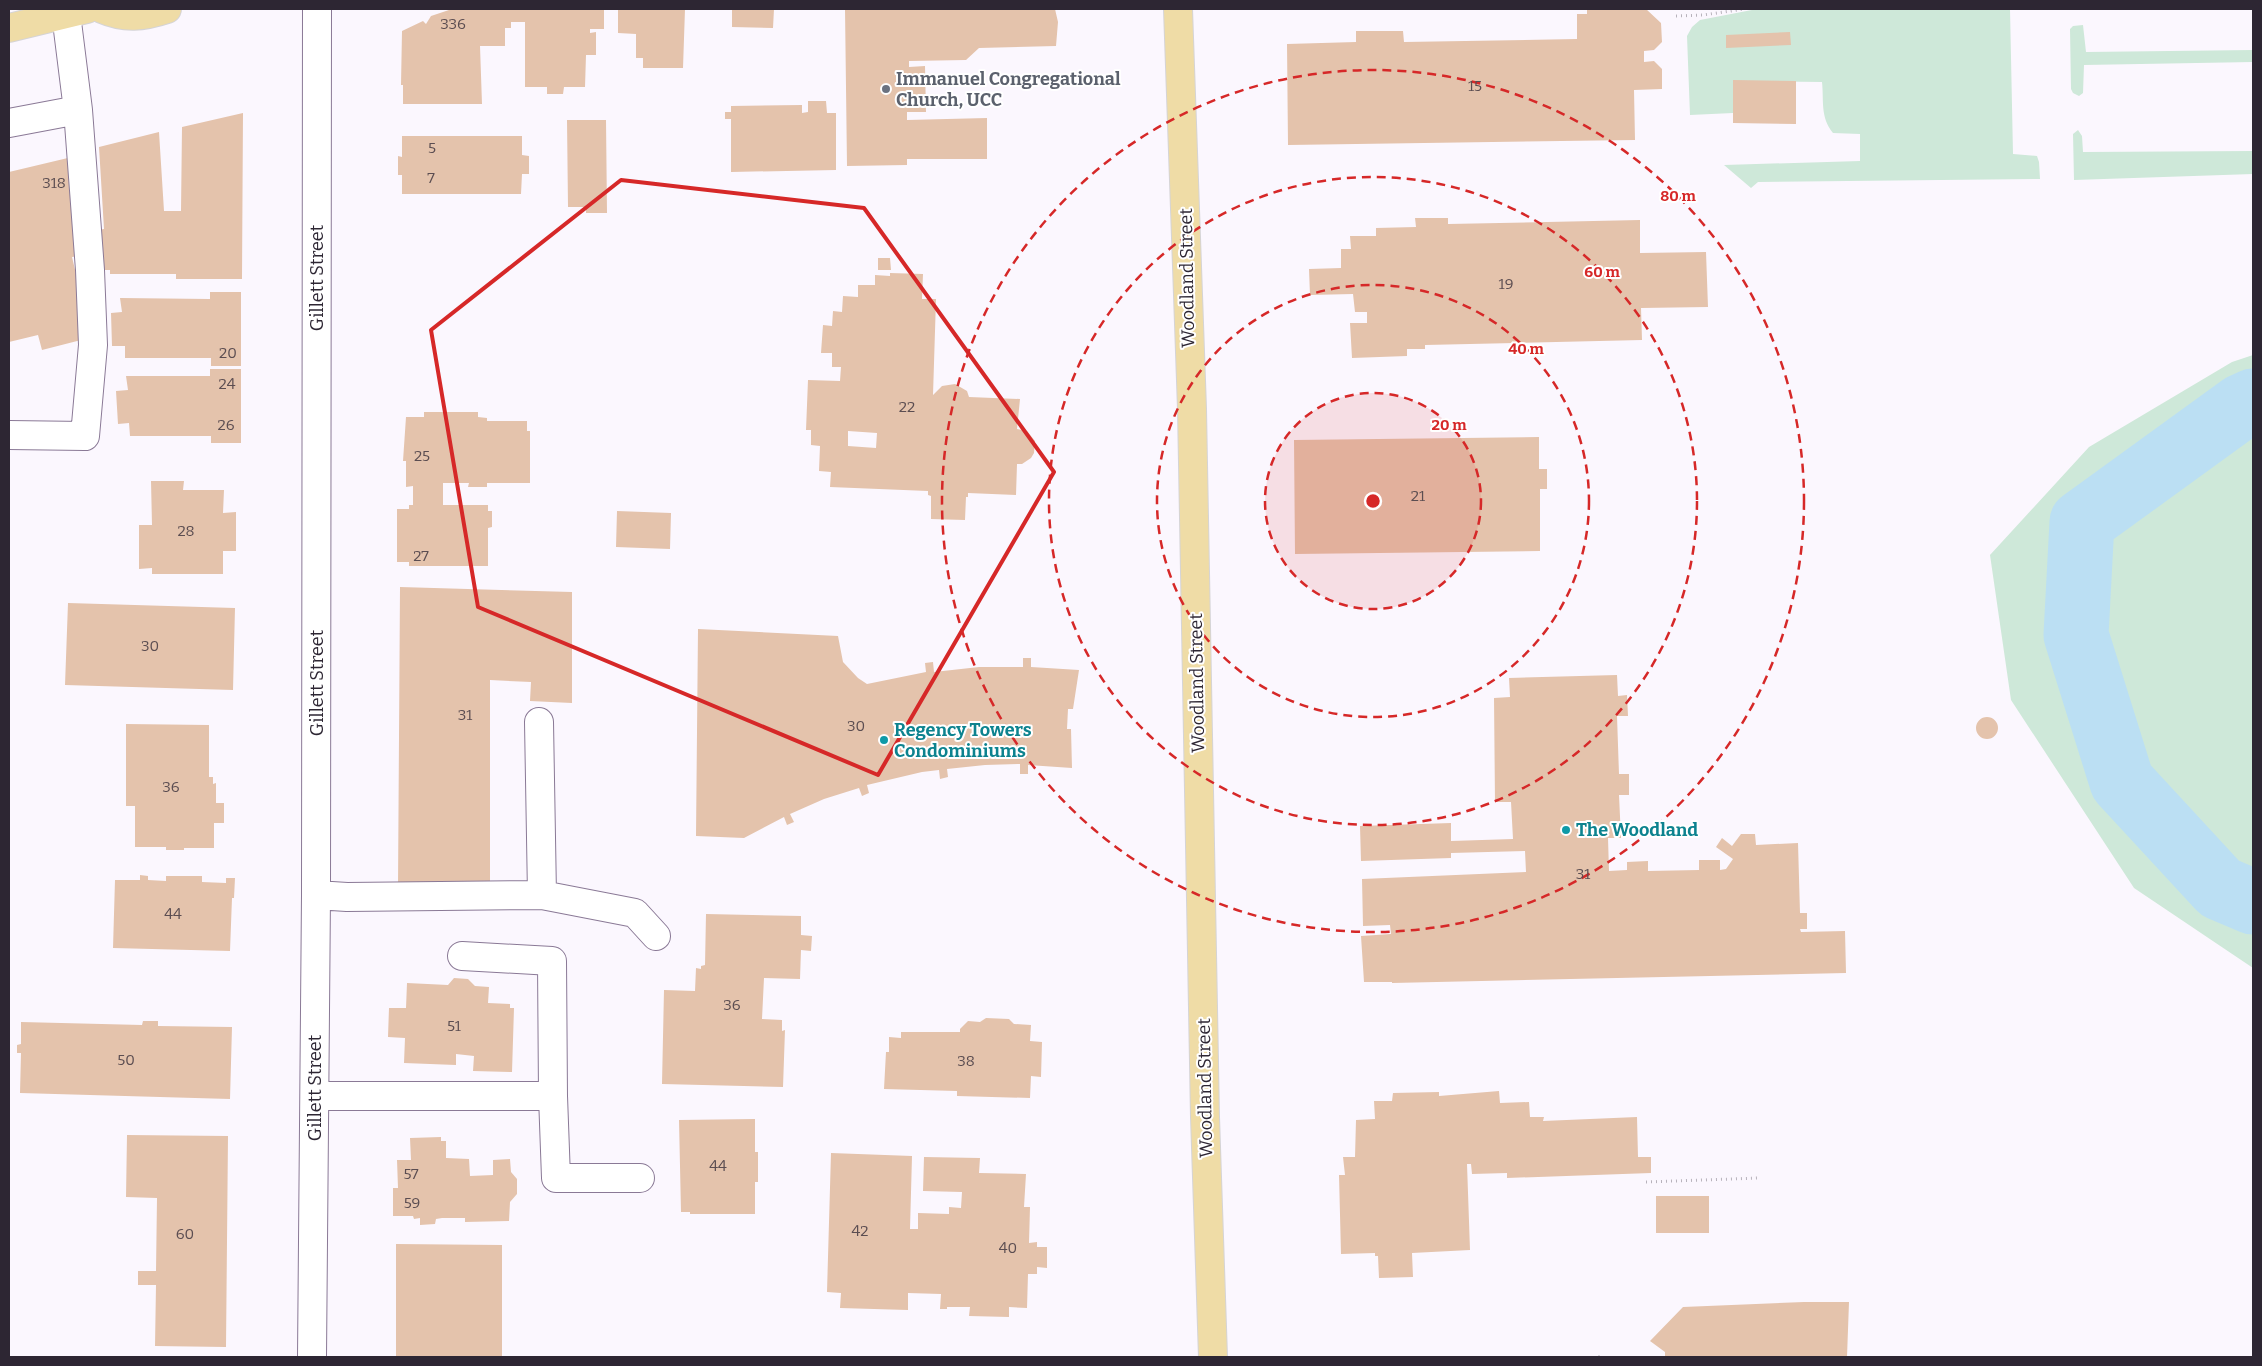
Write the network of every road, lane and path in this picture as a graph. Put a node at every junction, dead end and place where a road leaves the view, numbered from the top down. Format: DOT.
graph roads {
  1 [pos="102,9"];
  2 [pos="167,9"];
  3 [pos="317,9"];
  4 [pos="1178,9"];
  5 [pos="1745,9"];
  6 [pos="76,11"];
  7 [pos="1676,16"];
  8 [pos="9,28"];
  9 [pos="78,110"];
  10 [pos="9,123"];
  11 [pos="9,435"];
  12 [pos="539,722"];
  13 [pos="316,895"];
  14 [pos="542,895"];
  15 [pos="656,936"];
  16 [pos="462,956"];
  17 [pos="315,1096"];
  18 [pos="553,1096"];
  19 [pos="640,1178"];
  20 [pos="1759,1178"];
  21 [pos="1646,1182"];
  22 [pos="312,1357"];
  23 [pos="1213,1357"];
  1 -- 2 [label="main road"];
  3 -- 13 [label="street, Gillett Street"];
  4 -- 23 [label="main road, Woodland Street"];
  5 -- 7 [label="path"];
  6 -- 8 [label="main road"];
  6 -- 9 [label="street"];
  9 -- 10 [label="street"];
  9 -- 11 [label="street"];
  12 -- 14 [label="street"];
  13 -- 14 [label="street"];
  13 -- 17 [label="street, Gillett Street"];
  14 -- 15 [label="street"];
  16 -- 18 [label="street"];
  17 -- 18 [label="street"];
  17 -- 22 [label="street, Gillett Street"];
  18 -- 19 [label="street"];
  20 -- 21 [label="path"];
}
